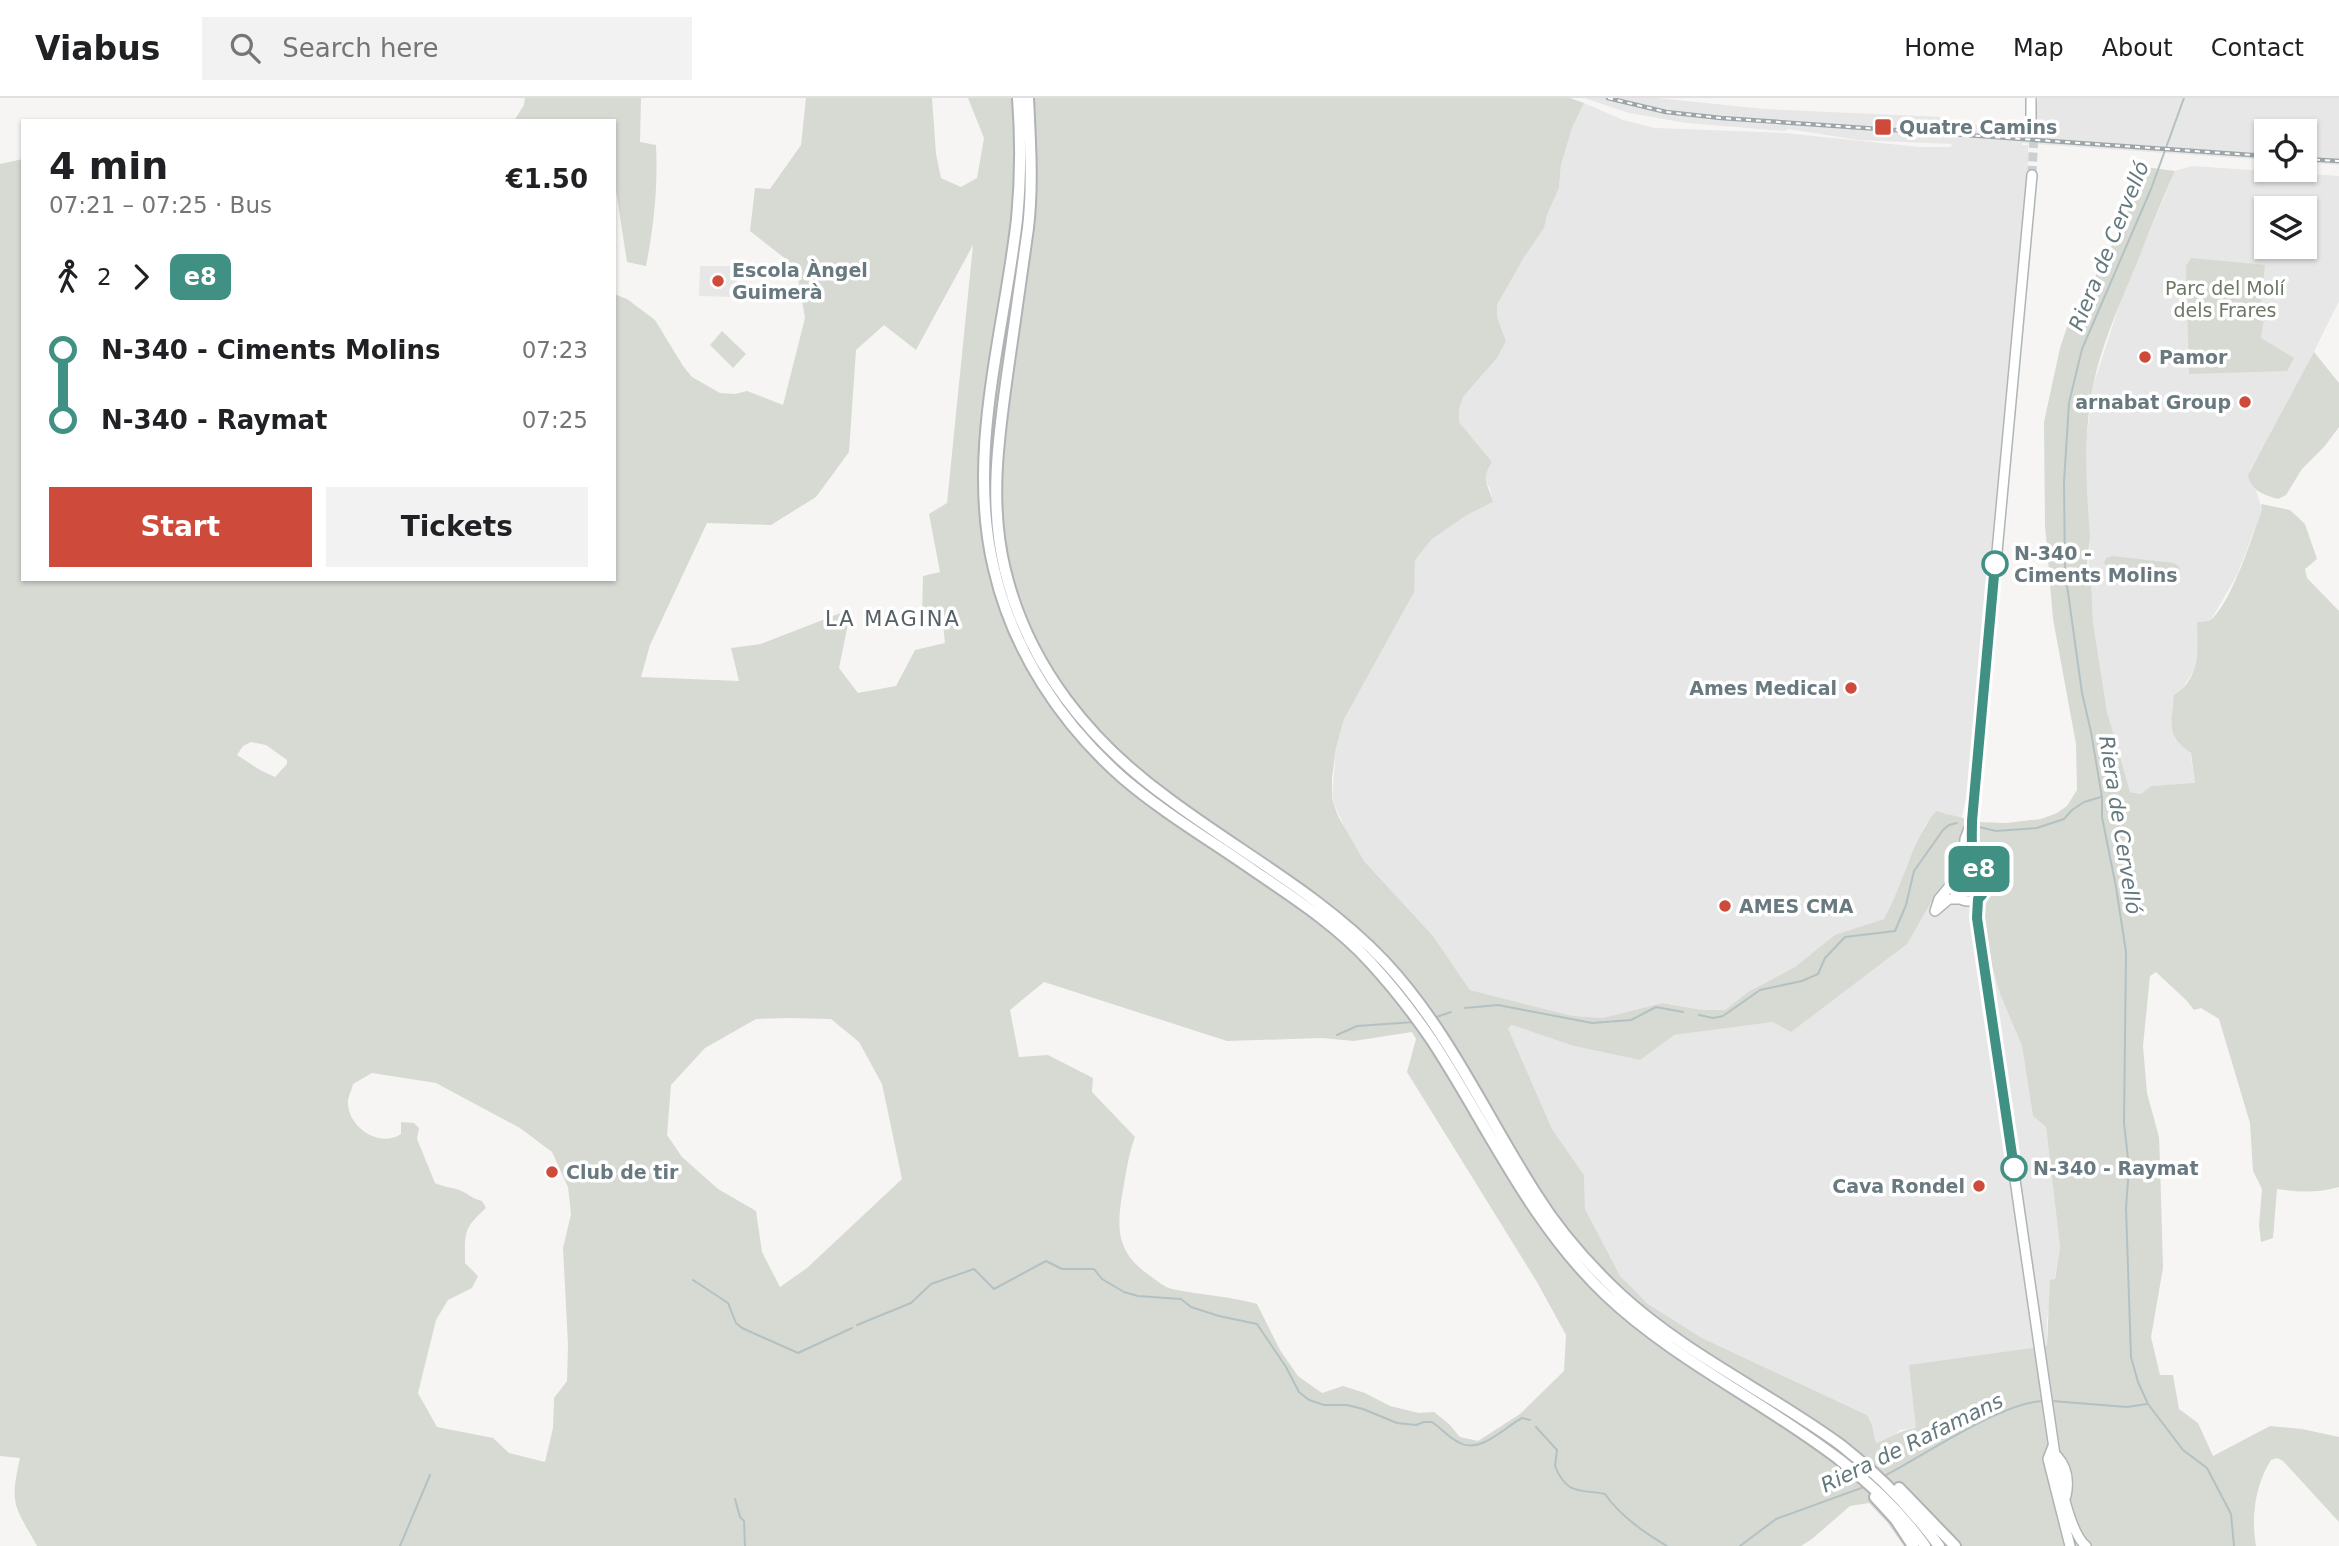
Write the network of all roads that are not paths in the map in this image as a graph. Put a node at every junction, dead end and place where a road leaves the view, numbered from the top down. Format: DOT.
graph roads {
  1 [pos="1018,98"];
  2 [pos="1028,98"];
  3 [pos="2032,175"];
  4 [pos="1972,817"];
  5 [pos="1963,870"];
  6 [pos="1980,872"];
  7 [pos="1954,881"];
  8 [pos="1978,899"];
  9 [pos="1964,900"];
  10 [pos="1977,918"];
  11 [pos="1407,997"];
  12 [pos="2053,1441"];
  13 [pos="1840,1457"];
  14 [pos="2062,1494"];
  15 [pos="1909,1515"];
  16 [pos="1913,1546"];
  17 [pos="1925,1546"];
  18 [pos="1939,1546"];
  19 [pos="1955,1546"];
  20 [pos="2070,1546"];
  21 [pos="2087,1546"];
  1 -- 11 [label="highway"];
  2 -- 11 [label="highway"];
  3 -- 4 [label="main road"];
  4 -- 5 [label="main road"];
  4 -- 6 [label="main road"];
  5 -- 6 [label="main road"];
  5 -- 7 [label="main road"];
  6 -- 8 [label="main road"];
  7 -- 9 [label="main road"];
  7 -- 9 [label="main road"];
  8 -- 9 [label="main road"];
  8 -- 10 [label="main road"];
  9 -- 10 [label="main road"];
  10 -- 12 [label="main road"];
  11 -- 13 [label="highway"];
  12 -- 14 [label="main road"];
  12 -- 14 [label="main road"];
  13 -- 15 [label="highway"];
  13 -- 15 [label="highway"];
  14 -- 20 [label="main road"];
  14 -- 21 [label="main road"];
  15 -- 16 [label="highway"];
  15 -- 17 [label="highway"];
  15 -- 18 [label="highway"];
  15 -- 19 [label="highway"];
}
